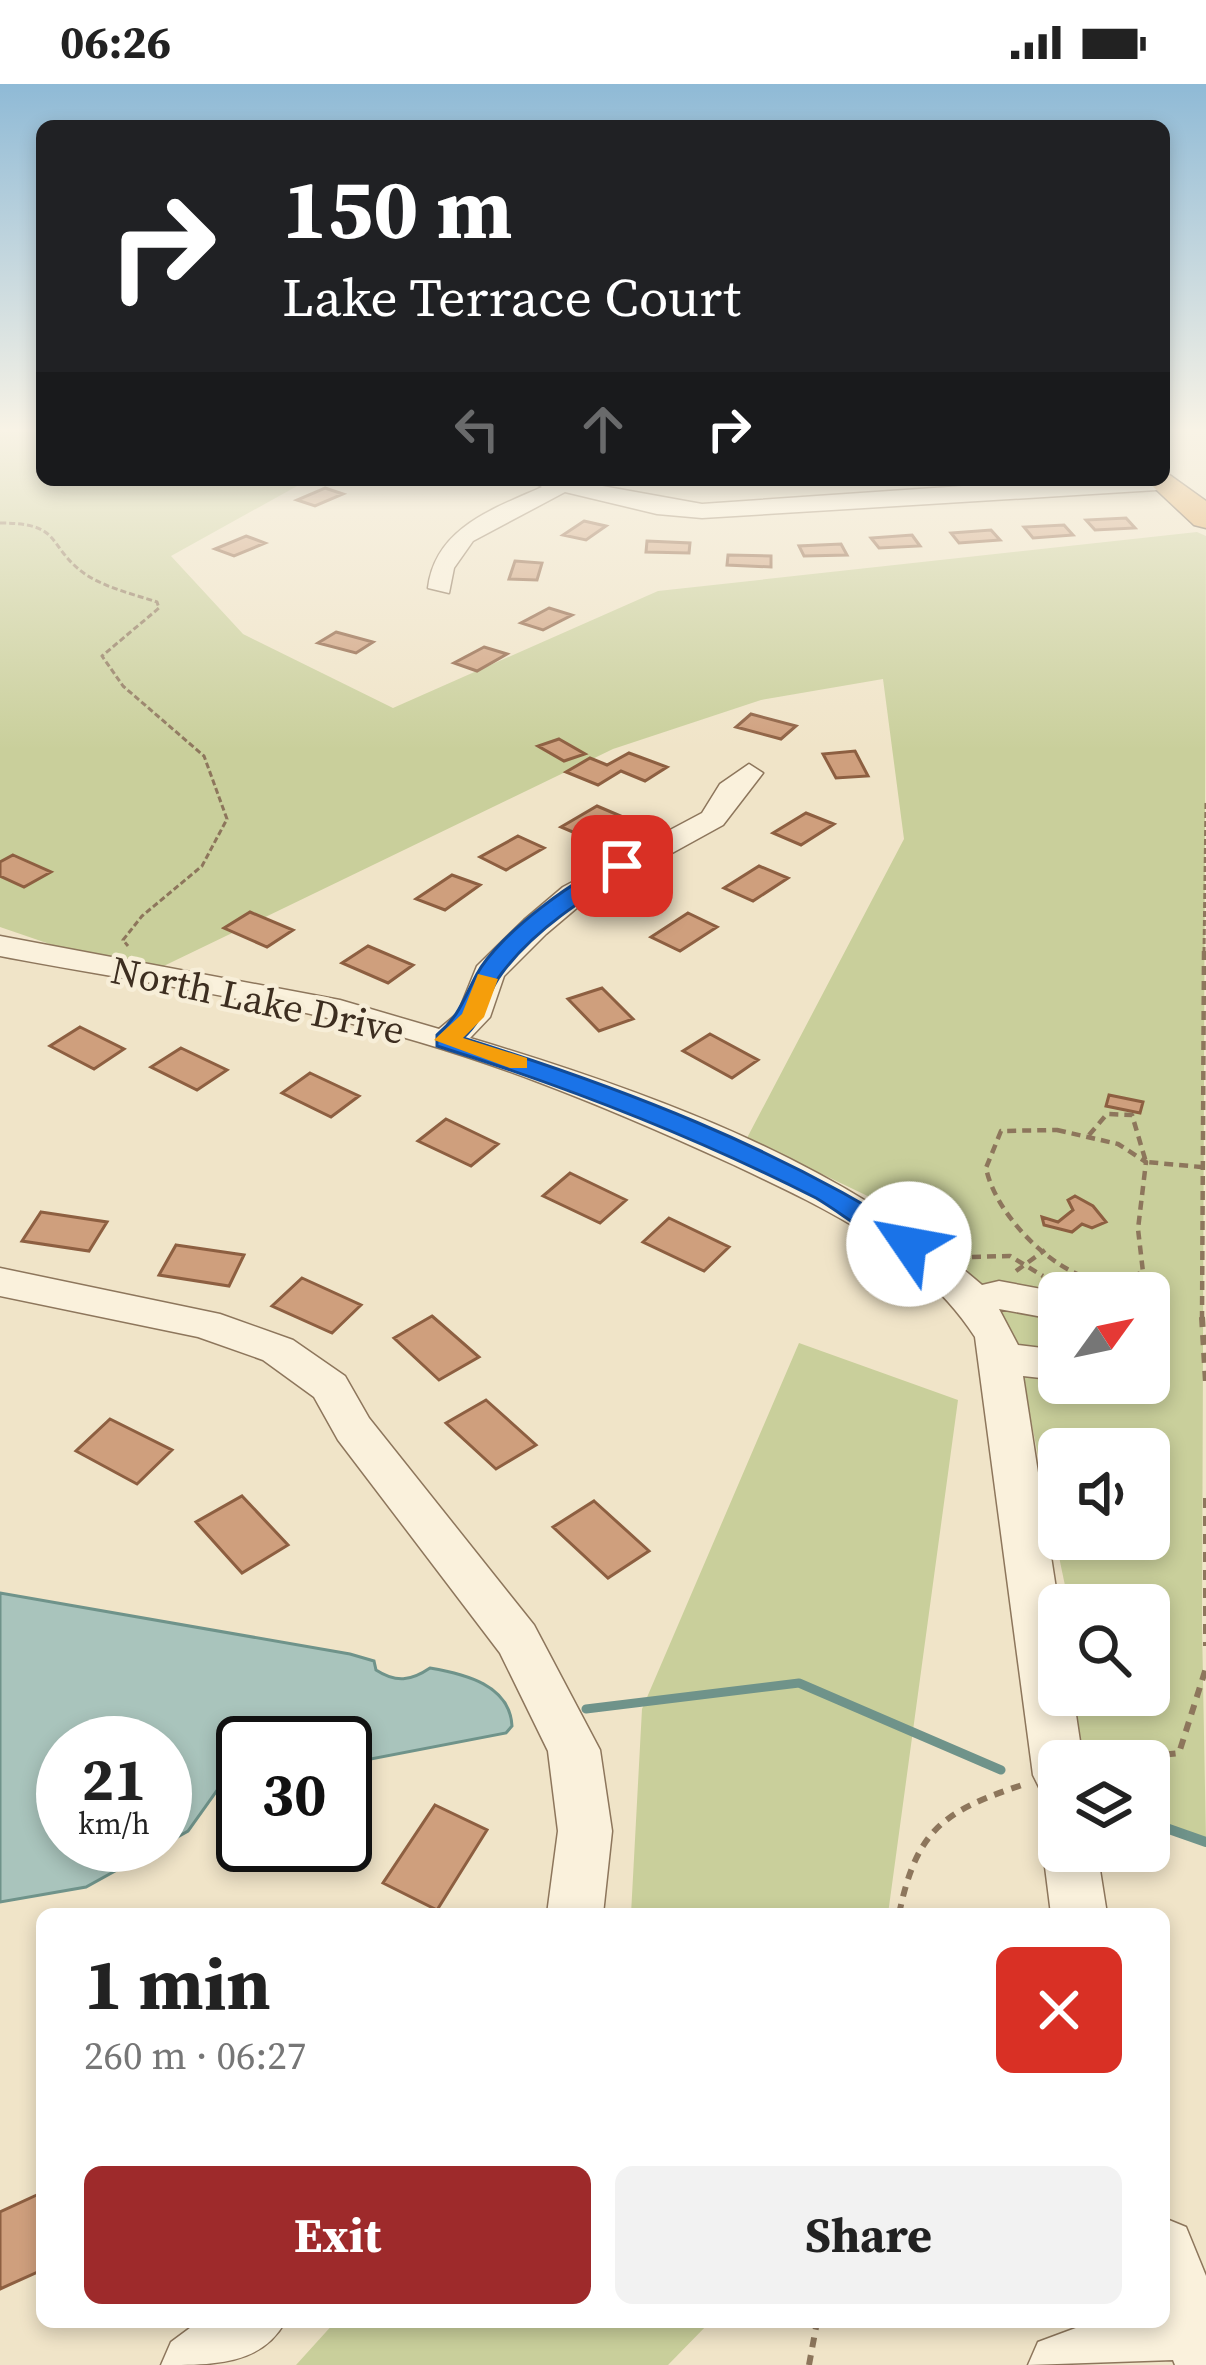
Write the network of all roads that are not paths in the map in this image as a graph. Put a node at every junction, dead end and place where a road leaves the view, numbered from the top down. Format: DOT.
graph roads {
  1 [pos="464,537"];
  2 [pos="440,588"];
  3 [pos="749,773"];
  4 [pos="0,946"];
  5 [pos="446,1040"];
  6 [pos="0,1282"];
  7 [pos="1038,1290"];
  8 [pos="973,1301"];
  9 [pos="999,1358"];
  10 [pos="1038,1362"];
  11 [pos="1054,1740"];
  12 [pos="1073,1872"];
  13 [pos="576,1908"];
  14 [pos="1078,1908"];
  15 [pos="1170,2265"];
  16 [pos="245,2328"];
  17 [pos="1199,2341"];
  18 [pos="194,2365"];
  19 [pos="1061,2365"];
  1 -- 2 [label="street"];
  3 -- 5 [label="street"];
  4 -- 5 [label="street, North Lake Drive"];
  5 -- 8 [label="street, North Lake Drive"];
  6 -- 13 [label="street"];
  7 -- 8 [label="street"];
  8 -- 9 [label="street, North Lake Drive"];
  9 -- 10 [label="street"];
  9 -- 11 [label="street, North Lake Drive"];
  12 -- 14 [label="street"];
  15 -- 17 [label="street"];
  16 -- 18 [label="street"];
  17 -- 19 [label="street"];
}
